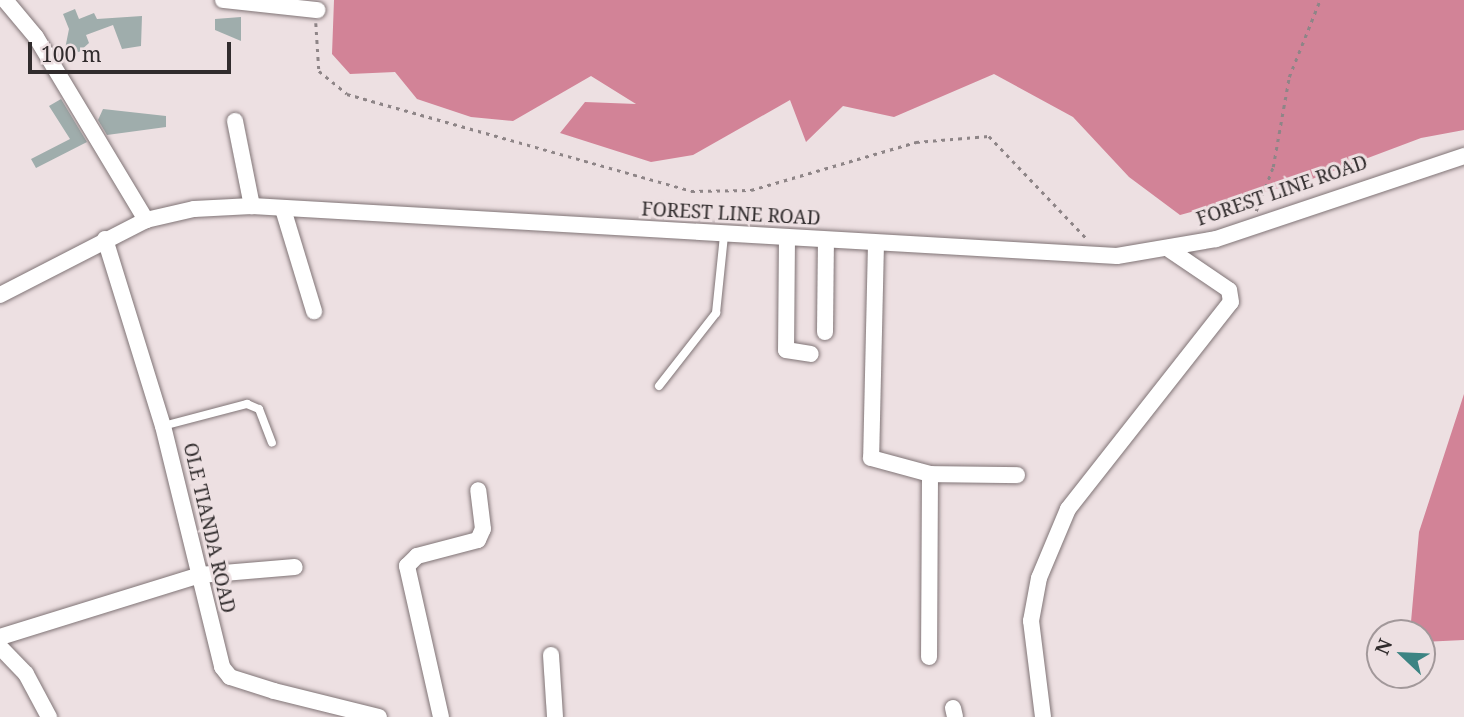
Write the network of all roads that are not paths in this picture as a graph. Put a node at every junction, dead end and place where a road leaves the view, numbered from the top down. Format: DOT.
graph roads {
  1 [pos="5,0"];
  2 [pos="223,0"];
  3 [pos="281,3"];
  4 [pos="317,10"];
  5 [pos="235,121"];
  6 [pos="1464,156"];
  7 [pos="252,206"];
  8 [pos="283,209"];
  9 [pos="146,220"];
  10 [pos="724,235"];
  11 [pos="787,238"];
  12 [pos="106,239"];
  13 [pos="826,240"];
  14 [pos="876,243"];
  15 [pos="1170,250"];
  16 [pos="0,295"];
  17 [pos="314,311"];
  18 [pos="825,332"];
  19 [pos="811,354"];
  20 [pos="659,386"];
  21 [pos="163,426"];
  22 [pos="272,443"];
  23 [pos="930,474"];
  24 [pos="1017,475"];
  25 [pos="478,490"];
  26 [pos="295,567"];
  27 [pos="200,575"];
  28 [pos="0,637"];
  29 [pos="0,647"];
  30 [pos="551,656"];
  31 [pos="929,657"];
  32 [pos="49,717"];
  33 [pos="379,717"];
  34 [pos="441,717"];
  35 [pos="555,717"];
  36 [pos="1043,717"];
  1 -- 9 [label="street"];
  2 -- 3 [label="street"];
  3 -- 4 [label="street"];
  5 -- 7 [label="street"];
  6 -- 15 [label="street, FOREST LINE ROAD"];
  7 -- 8 [label="street, FOREST LINE ROAD"];
  7 -- 9 [label="street, FOREST LINE ROAD"];
  8 -- 10 [label="street, FOREST LINE ROAD"];
  8 -- 17 [label="street"];
  9 -- 12 [label="street, FOREST LINE ROAD"];
  10 -- 11 [label="street, FOREST LINE ROAD"];
  10 -- 20 [label="lane"];
  11 -- 13 [label="street, FOREST LINE ROAD"];
  11 -- 19 [label="street"];
  12 -- 16 [label="street, FOREST LINE ROAD"];
  12 -- 21 [label="street, OLE TIANDA ROAD"];
  13 -- 14 [label="street, FOREST LINE ROAD"];
  13 -- 18 [label="street"];
  14 -- 15 [label="street, FOREST LINE ROAD"];
  14 -- 23 [label="street"];
  15 -- 36 [label="street"];
  21 -- 22 [label="lane"];
  21 -- 27 [label="street, OLE TIANDA ROAD"];
  23 -- 24 [label="street"];
  23 -- 31 [label="street"];
  25 -- 34 [label="street"];
  26 -- 27 [label="street"];
  27 -- 28 [label="street"];
  27 -- 33 [label="street, OLE TIANDA ROAD"];
  29 -- 32 [label="street"];
  30 -- 35 [label="street"];
}
